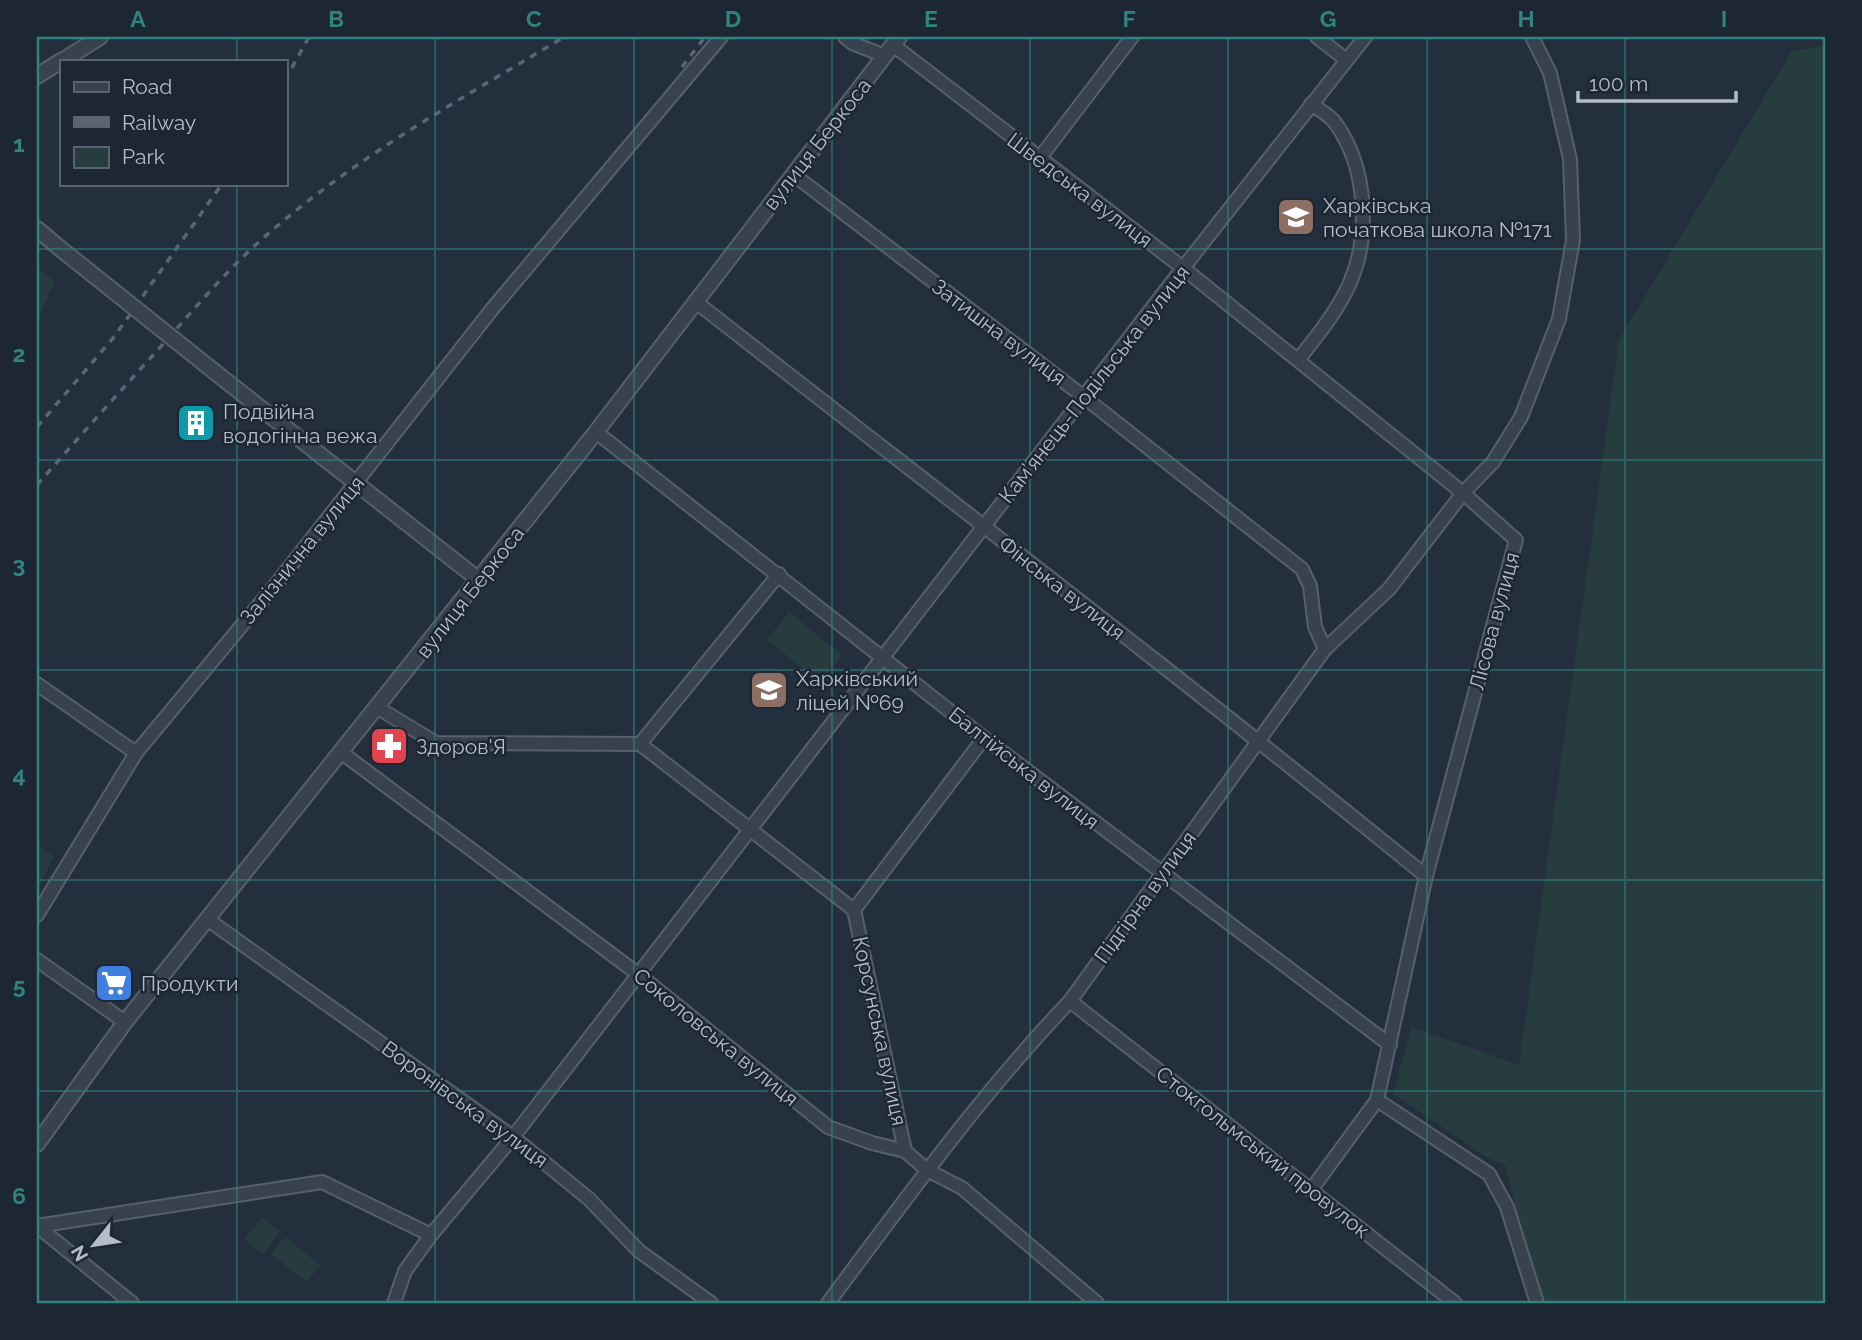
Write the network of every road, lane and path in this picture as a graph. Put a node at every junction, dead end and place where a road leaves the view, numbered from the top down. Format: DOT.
graph roads {
  1 [pos="100,37"];
  2 [pos="721,37"];
  3 [pos="845,37"];
  4 [pos="1132,37"];
  5 [pos="1317,37"];
  6 [pos="1364,37"];
  7 [pos="1532,37"];
  8 [pos="892,46"];
  9 [pos="1345,59"];
  10 [pos="63,60"];
  11 [pos="60,62"];
  12 [pos="37,76"];
  13 [pos="1311,104"];
  14 [pos="1039,159"];
  15 [pos="793,175"];
  16 [pos="37,229"];
  17 [pos="1182,268"];
  18 [pos="696,302"];
  19 [pos="1298,360"];
  20 [pos="1084,397"];
  21 [pos="596,432"];
  22 [pos="355,484"];
  23 [pos="1462,493"];
  24 [pos="983,528"];
  25 [pos="779,574"];
  26 [pos="479,580"];
  27 [pos="1325,649"];
  28 [pos="882,658"];
  29 [pos="37,684"];
  30 [pos="378,708"];
  31 [pos="984,738"];
  32 [pos="1259,740"];
  33 [pos="640,744"];
  34 [pos="136,753"];
  35 [pos="342,753"];
  36 [pos="749,830"];
  37 [pos="1161,873"];
  38 [pos="1426,876"];
  39 [pos="854,910"];
  40 [pos="37,915"];
  41 [pos="207,919"];
  42 [pos="37,960"];
  43 [pos="638,974"];
  44 [pos="1070,1001"];
  45 [pos="125,1022"];
  46 [pos="1391,1045"];
  47 [pos="1377,1100"];
  48 [pos="513,1136"];
  49 [pos="37,1144"];
  50 [pos="905,1151"];
  51 [pos="927,1170"];
  52 [pos="1311,1190"];
  53 [pos="37,1226"];
  54 [pos="431,1235"];
  55 [pos="132,1303"];
  56 [pos="394,1303"];
  57 [pos="710,1303"];
  58 [pos="828,1303"];
  59 [pos="1097,1303"];
  60 [pos="1455,1303"];
  61 [pos="1537,1303"];
  1 -- 10 [label="street"];
  2 -- 22 [label="street, Залізнична вулиця"];
  3 -- 8 [label="street, Шведська вулиця"];
  4 -- 14 [label="street"];
  5 -- 9 [label="street"];
  6 -- 9 [label="street, Кам’янець-Подільська вулиця"];
  7 -- 23 [label="street"];
  8 -- 14 [label="street, Шведська вулиця"];
  8 -- 15 [label="street, вулиця Беркоса"];
  9 -- 13 [label="street, Кам’янець-Подільська вулиця"];
  11 -- 12 [label="street"];
  13 -- 17 [label="street, Кам’янець-Подільська вулиця"];
  13 -- 19 [label="street"];
  14 -- 17 [label="street, Шведська вулиця"];
  15 -- 18 [label="street, вулиця Беркоса"];
  15 -- 20 [label="street, Затишна вулиця"];
  16 -- 22 [label="street, bridge"];
  17 -- 19 [label="street, Шведська вулиця"];
  17 -- 20 [label="street, Кам’янець-Подільська вулиця"];
  18 -- 21 [label="street, вулиця Беркоса"];
  18 -- 24 [label="street, Фінська вулиця"];
  19 -- 23 [label="street, Шведська вулиця"];
  20 -- 24 [label="street, Кам’янець-Подільська вулиця"];
  20 -- 27 [label="street, Затишна вулиця"];
  21 -- 25 [label="street, Балтійська вулиця"];
  21 -- 26 [label="street, вулиця Беркоса"];
  22 -- 26 [label="street"];
  22 -- 34 [label="street, Залізнична вулиця"];
  23 -- 27 [label="street, Підгірна вулиця"];
  23 -- 38 [label="street, Лісова вулиця"];
  24 -- 28 [label="street, Кам’янець-Подільська вулиця"];
  24 -- 32 [label="street, Фінська вулиця"];
  25 -- 28 [label="street, Балтійська вулиця"];
  25 -- 33 [label="street"];
  26 -- 30 [label="street, вулиця Беркоса"];
  27 -- 32 [label="street, Підгірна вулиця"];
  28 -- 31 [label="street, Балтійська вулиця"];
  28 -- 36 [label="street, Кам’янець-Подільська вулиця"];
  29 -- 34 [label="street"];
  30 -- 33 [label="street"];
  30 -- 35 [label="street, вулиця Беркоса"];
  31 -- 37 [label="street, Балтійська вулиця"];
  31 -- 39 [label="street"];
  32 -- 37 [label="street, Підгірна вулиця"];
  32 -- 38 [label="street, Фінська вулиця"];
  33 -- 36 [label="street"];
  34 -- 40 [label="street, Залізнична вулиця"];
  35 -- 41 [label="street, вулиця Беркоса"];
  35 -- 43 [label="street, Соколовська вулиця"];
  36 -- 39 [label="street"];
  36 -- 43 [label="street, Кам’янець-Подільська вулиця"];
  37 -- 44 [label="street, Підгірна вулиця"];
  37 -- 46 [label="street, Балтійська вулиця"];
  38 -- 46 [label="street, Лісова вулиця"];
  39 -- 50 [label="street, Корсунська вулиця"];
  41 -- 45 [label="street, вулиця Беркоса"];
  41 -- 48 [label="street, Воронівська вулиця"];
  42 -- 45 [label="street"];
  43 -- 48 [label="street, Кам’янець-Подільська вулиця"];
  43 -- 50 [label="street, Соколовська вулиця"];
  44 -- 51 [label="street, Підгірна вулиця"];
  44 -- 52 [label="street, Стокгольмський провулок"];
  45 -- 49 [label="street, вулиця Беркоса"];
  46 -- 47 [label="street, Лісова вулиця"];
  47 -- 52 [label="street, Лісова вулиця"];
  47 -- 61 [label="street"];
  48 -- 54 [label="street, Кам’янець-Подільська вулиця"];
  48 -- 57 [label="street, Воронівська вулиця"];
  50 -- 51 [label="street, Соколовська вулиця"];
  51 -- 58 [label="street, Підгірна вулиця"];
  51 -- 59 [label="street, Соколовська вулиця"];
  52 -- 60 [label="street, Стокгольмський провулок"];
  53 -- 54 [label="street"];
  53 -- 55 [label="street"];
  54 -- 56 [label="street, Кам’янець-Подільська вулиця"];
}
